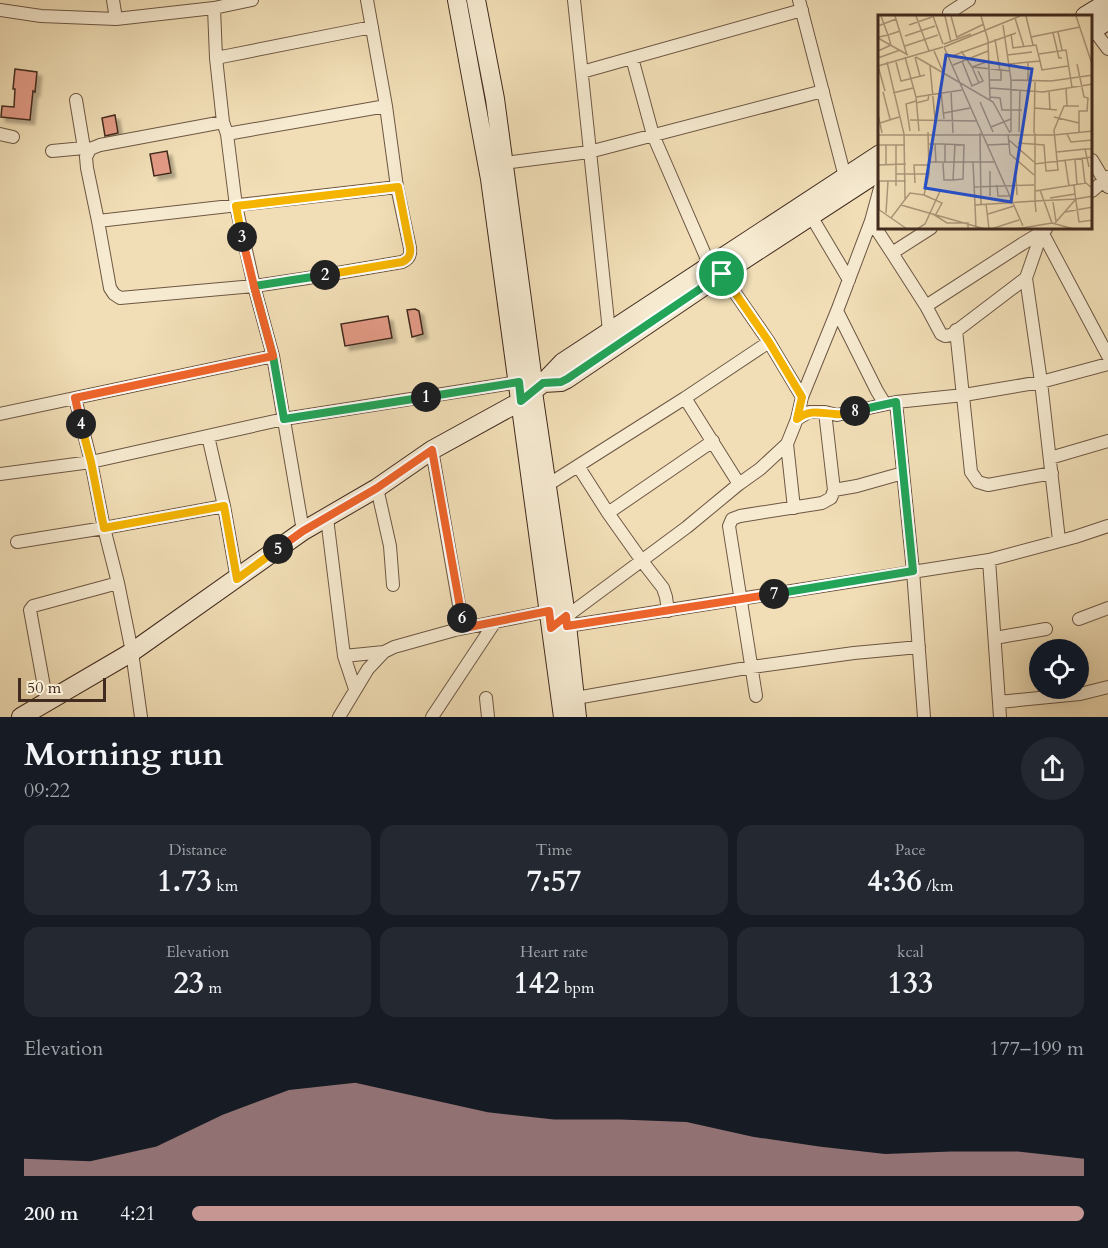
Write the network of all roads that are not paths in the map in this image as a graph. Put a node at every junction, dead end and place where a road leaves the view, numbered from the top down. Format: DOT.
graph roads {
  1 [pos="114,0"];
  2 [pos="252,0"];
  3 [pos="368,0"];
  4 [pos="457,0"];
  5 [pos="476,0"];
  6 [pos="574,0"];
  7 [pos="954,0"];
  8 [pos="969,0"];
  9 [pos="1108,2"];
  10 [pos="190,5"];
  11 [pos="801,5"];
  12 [pos="214,8"];
  13 [pos="0,10"];
  14 [pos="948,15"];
  15 [pos="116,19"];
  16 [pos="1095,24"];
  17 [pos="372,27"];
  18 [pos="1108,49"];
  19 [pos="216,58"];
  20 [pos="632,58"];
  21 [pos="582,72"];
  22 [pos="824,92"];
  23 [pos="76,100"];
  24 [pos="386,106"];
  25 [pos="225,128"];
  26 [pos="0,134"];
  27 [pos="653,135"];
  28 [pos="13,137"];
  29 [pos="87,149"];
  30 [pos="52,151"];
  31 [pos="589,152"];
  32 [pos="878,155"];
  33 [pos="1093,161"];
  34 [pos="495,163"];
  35 [pos="878,172"];
  36 [pos="845,177"];
  37 [pos="1107,182"];
  38 [pos="398,187"];
  39 [pos="1093,191"];
  40 [pos="878,195"];
  41 [pos="236,206"];
  42 [pos="811,216"];
  43 [pos="98,221"];
  44 [pos="871,221"];
  45 [pos="928,230"];
  46 [pos="1045,230"];
  47 [pos="892,253"];
  48 [pos="716,270"];
  49 [pos="1026,278"];
  50 [pos="849,280"];
  51 [pos="254,286"];
  52 [pos="926,306"];
  53 [pos="837,311"];
  54 [pos="956,330"];
  55 [pos="609,331"];
  56 [pos="769,342"];
  57 [pos="273,356"];
  58 [pos="1108,356"];
  59 [pos="1108,364"];
  60 [pos="1041,382"];
  61 [pos="529,390"];
  62 [pos="964,395"];
  63 [pos="802,397"];
  64 [pos="75,398"];
  65 [pos="685,398"];
  66 [pos="891,403"];
  67 [pos="825,412"];
  68 [pos="0,414"];
  69 [pos="284,419"];
  70 [pos="797,419"];
  71 [pos="208,436"];
  72 [pos="712,441"];
  73 [pos="1108,441"];
  74 [pos="787,444"];
  75 [pos="432,450"];
  76 [pos="1050,458"];
  77 [pos="91,462"];
  78 [pos="578,466"];
  79 [pos="903,473"];
  80 [pos="1052,473"];
  81 [pos="0,474"];
  82 [pos="739,484"];
  83 [pos="546,486"];
  84 [pos="377,488"];
  85 [pos="834,490"];
  86 [pos="224,506"];
  87 [pos="794,508"];
  88 [pos="608,513"];
  89 [pos="327,518"];
  90 [pos="1108,526"];
  91 [pos="104,528"];
  92 [pos="303,531"];
  93 [pos="1059,540"];
  94 [pos="17,542"];
  95 [pos="989,560"];
  96 [pos="642,561"];
  97 [pos="913,571"];
  98 [pos="237,579"];
  99 [pos="118,583"];
  100 [pos="393,585"];
  101 [pos="741,600"];
  102 [pos="1108,608"];
  103 [pos="668,610"];
  104 [pos="1079,619"];
  105 [pos="558,620"];
  106 [pos="495,622"];
  107 [pos="464,628"];
  108 [pos="1046,629"];
  109 [pos="995,638"];
  110 [pos="919,647"];
  111 [pos="132,652"];
  112 [pos="384,652"];
  113 [pos="344,656"];
  114 [pos="752,667"];
  115 [pos="1108,687"];
  116 [pos="355,689"];
  117 [pos="756,696"];
  118 [pos="486,698"];
  119 [pos="576,698"];
  120 [pos="999,702"];
  121 [pos="47,703"];
  122 [pos="21,717"];
  123 [pos="141,717"];
  124 [pos="339,717"];
  125 [pos="432,717"];
  126 [pos="488,717"];
  127 [pos="563,717"];
  128 [pos="577,717"];
  129 [pos="924,717"];
  130 [pos="1000,717"];
  1 -- 15 [label="street"];
  2 -- 12 [label="street"];
  3 -- 17 [label="street"];
  4 -- 34 [label="street"];
  5 -- 34 [label="street"];
  6 -- 21 [label="street"];
  7 -- 14 [label="street"];
  8 -- 14 [label="street"];
  9 -- 16 [label="street"];
  10 -- 12 [label="street"];
  10 -- 15 [label="street"];
  11 -- 20 [label="street"];
  11 -- 22 [label="street"];
  12 -- 19 [label="street"];
  13 -- 15 [label="street"];
  16 -- 18 [label="street"];
  17 -- 19 [label="street"];
  17 -- 24 [label="street"];
  19 -- 25 [label="street"];
  20 -- 21 [label="street"];
  20 -- 27 [label="street"];
  21 -- 31 [label="street"];
  22 -- 27 [label="street"];
  22 -- 36 [label="street"];
  23 -- 29 [label="street"];
  24 -- 25 [label="street"];
  24 -- 38 [label="street"];
  25 -- 29 [label="street"];
  25 -- 41 [label="street"];
  26 -- 28 [label="street"];
  27 -- 31 [label="street"];
  27 -- 48 [label="street"];
  29 -- 30 [label="street"];
  29 -- 43 [label="street"];
  31 -- 34 [label="street"];
  31 -- 55 [label="street"];
  32 -- 36 [label="street"];
  33 -- 37 [label="street"];
  34 -- 61 [label="street"];
  35 -- 42 [label="street"];
  36 -- 48 [label="street"];
  37 -- 39 [label="street"];
  38 -- 41 [label="street"];
  38 -- 51 [label="street"];
  40 -- 44 [label="street"];
  41 -- 43 [label="street"];
  41 -- 51 [label="street"];
  42 -- 48 [label="street"];
  42 -- 50 [label="street"];
  43 -- 51 [label="street"];
  44 -- 47 [label="street"];
  44 -- 50 [label="street"];
  45 -- 47 [label="street"];
  46 -- 49 [label="street"];
  46 -- 52 [label="street"];
  46 -- 58 [label="street"];
  47 -- 52 [label="street"];
  48 -- 55 [label="street"];
  48 -- 56 [label="street"];
  48 -- 61 [label="street"];
  49 -- 54 [label="street"];
  49 -- 60 [label="street"];
  50 -- 53 [label="street"];
  51 -- 57 [label="street"];
  52 -- 54 [label="street"];
  53 -- 63 [label="street"];
  53 -- 66 [label="street"];
  54 -- 62 [label="street"];
  55 -- 61 [label="street"];
  56 -- 63 [label="street"];
  56 -- 65 [label="street"];
  57 -- 64 [label="street"];
  57 -- 69 [label="street"];
  59 -- 60 [label="street"];
  60 -- 62 [label="street"];
  60 -- 76 [label="street"];
  61 -- 69 [label="street"];
  61 -- 75 [label="street"];
  61 -- 83 [label="street"];
  61 -- 105 [label="street"];
  62 -- 66 [label="street"];
  62 -- 80 [label="street"];
  63 -- 70 [label="street"];
  64 -- 68 [label="street"];
  64 -- 77 [label="street"];
  65 -- 72 [label="street"];
  65 -- 78 [label="street"];
  66 -- 67 [label="street"];
  66 -- 79 [label="street"];
  67 -- 70 [label="street"];
  67 -- 85 [label="street"];
  69 -- 71 [label="street"];
  69 -- 92 [label="street"];
  70 -- 74 [label="street"];
  71 -- 77 [label="street"];
  71 -- 86 [label="street"];
  72 -- 82 [label="street"];
  72 -- 88 [label="street"];
  73 -- 76 [label="street"];
  74 -- 82 [label="street"];
  74 -- 87 [label="street"];
  75 -- 84 [label="street"];
  75 -- 107 [label="street"];
  76 -- 80 [label="street"];
  77 -- 81 [label="street"];
  77 -- 91 [label="street"];
  78 -- 83 [label="street"];
  78 -- 88 [label="street"];
  79 -- 85 [label="street"];
  79 -- 97 [label="street"];
  80 -- 93 [label="street"];
  82 -- 96 [label="street"];
  83 -- 105 [label="street"];
  84 -- 89 [label="street"];
  84 -- 100 [label="street"];
  85 -- 87 [label="street"];
  86 -- 91 [label="street"];
  86 -- 98 [label="street"];
  87 -- 101 [label="street"];
  88 -- 96 [label="street"];
  89 -- 92 [label="street"];
  89 -- 113 [label="street"];
  90 -- 93 [label="street"];
  91 -- 94 [label="street"];
  91 -- 99 [label="street"];
  92 -- 98 [label="street"];
  93 -- 95 [label="street"];
  95 -- 97 [label="street"];
  95 -- 109 [label="street"];
  96 -- 103 [label="street"];
  96 -- 105 [label="street"];
  97 -- 101 [label="street"];
  97 -- 110 [label="street"];
  98 -- 111 [label="street"];
  99 -- 111 [label="street"];
  99 -- 121 [label="street"];
  101 -- 103 [label="street"];
  101 -- 114 [label="street"];
  102 -- 104 [label="street"];
  103 -- 105 [label="street"];
  105 -- 106 [label="street"];
  105 -- 119 [label="street"];
  105 -- 127 [label="street"];
  106 -- 107 [label="street"];
  106 -- 125 [label="street"];
  107 -- 112 [label="street"];
  108 -- 109 [label="street"];
  109 -- 120 [label="street"];
  110 -- 114 [label="street"];
  110 -- 129 [label="street"];
  111 -- 121 [label="street"];
  111 -- 123 [label="street"];
  112 -- 113 [label="street"];
  112 -- 116 [label="street"];
  113 -- 116 [label="street"];
  114 -- 117 [label="street"];
  114 -- 119 [label="street"];
  115 -- 120 [label="street"];
  116 -- 124 [label="street"];
  118 -- 126 [label="street"];
  119 -- 128 [label="street"];
  120 -- 130 [label="street"];
  121 -- 122 [label="street"];
}
